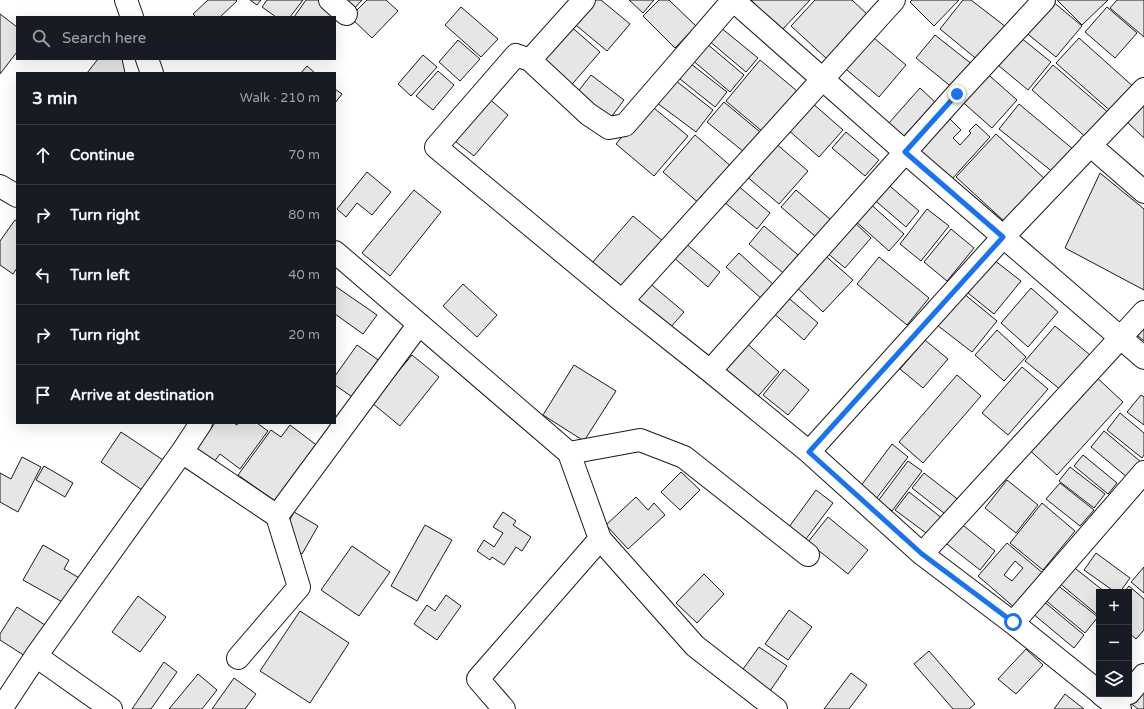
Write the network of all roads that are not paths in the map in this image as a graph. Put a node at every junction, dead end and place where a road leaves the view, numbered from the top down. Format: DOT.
graph roads {
  1 [pos="126,0"];
  2 [pos="584,0"];
  3 [pos="733,0"];
  4 [pos="894,0"];
  5 [pos="1044,0"];
  6 [pos="132,16"];
  7 [pos="147,60"];
  8 [pos="530,60"];
  9 [pos="152,72"];
  10 [pos="823,78"];
  11 [pos="1144,89"];
  12 [pos="1090,145"];
  13 [pos="905,152"];
  14 [pos="0,186"];
  15 [pos="1144,192"];
  16 [pos="16,195"];
  17 [pos="1003,237"];
  18 [pos="339,262"];
  19 [pos="622,301"];
  20 [pos="1144,312"];
  21 [pos="419,324"];
  22 [pos="1120,337"];
  23 [pos="1144,358"];
  24 [pos="710,371"];
  25 [pos="200,424"];
  26 [pos="182,452"];
  27 [pos="809,452"];
  28 [pos="569,453"];
  29 [pos="1144,472"];
  30 [pos="277,516"];
  31 [pos="600,539"];
  32 [pos="922,554"];
  33 [pos="808,555"];
  34 [pos="1013,622"];
  35 [pos="36,656"];
  36 [pos="238,658"];
  37 [pos="1144,675"];
  38 [pos="1116,700"];
  39 [pos="1,709"];
  40 [pos="111,709"];
  41 [pos="504,709"];
  42 [pos="776,709"];
  1 -- 6 [label="street"];
  2 -- 8 [label="street"];
  3 -- 8 [label="street"];
  3 -- 10 [label="street"];
  4 -- 10 [label="street"];
  5 -- 13 [label="street"];
  7 -- 9 [label="street"];
  8 -- 19 [label="street"];
  10 -- 13 [label="street"];
  10 -- 19 [label="street"];
  11 -- 12 [label="street"];
  12 -- 15 [label="street"];
  12 -- 17 [label="street"];
  13 -- 17 [label="street"];
  13 -- 24 [label="street"];
  14 -- 16 [label="street"];
  17 -- 22 [label="street"];
  17 -- 27 [label="street"];
  18 -- 21 [label="street"];
  19 -- 24 [label="street"];
  20 -- 22 [label="street"];
  21 -- 28 [label="street"];
  21 -- 30 [label="street"];
  22 -- 23 [label="street"];
  22 -- 32 [label="street"];
  24 -- 27 [label="street"];
  25 -- 26 [label="street"];
  26 -- 30 [label="street"];
  26 -- 35 [label="street"];
  27 -- 32 [label="street"];
  28 -- 31 [label="street"];
  28 -- 33 [label="street"];
  29 -- 34 [label="street"];
  30 -- 36 [label="street"];
  31 -- 41 [label="street"];
  31 -- 42 [label="street"];
  32 -- 34 [label="street"];
  34 -- 38 [label="street"];
  35 -- 39 [label="street"];
  35 -- 40 [label="street"];
  37 -- 38 [label="street"];
}
